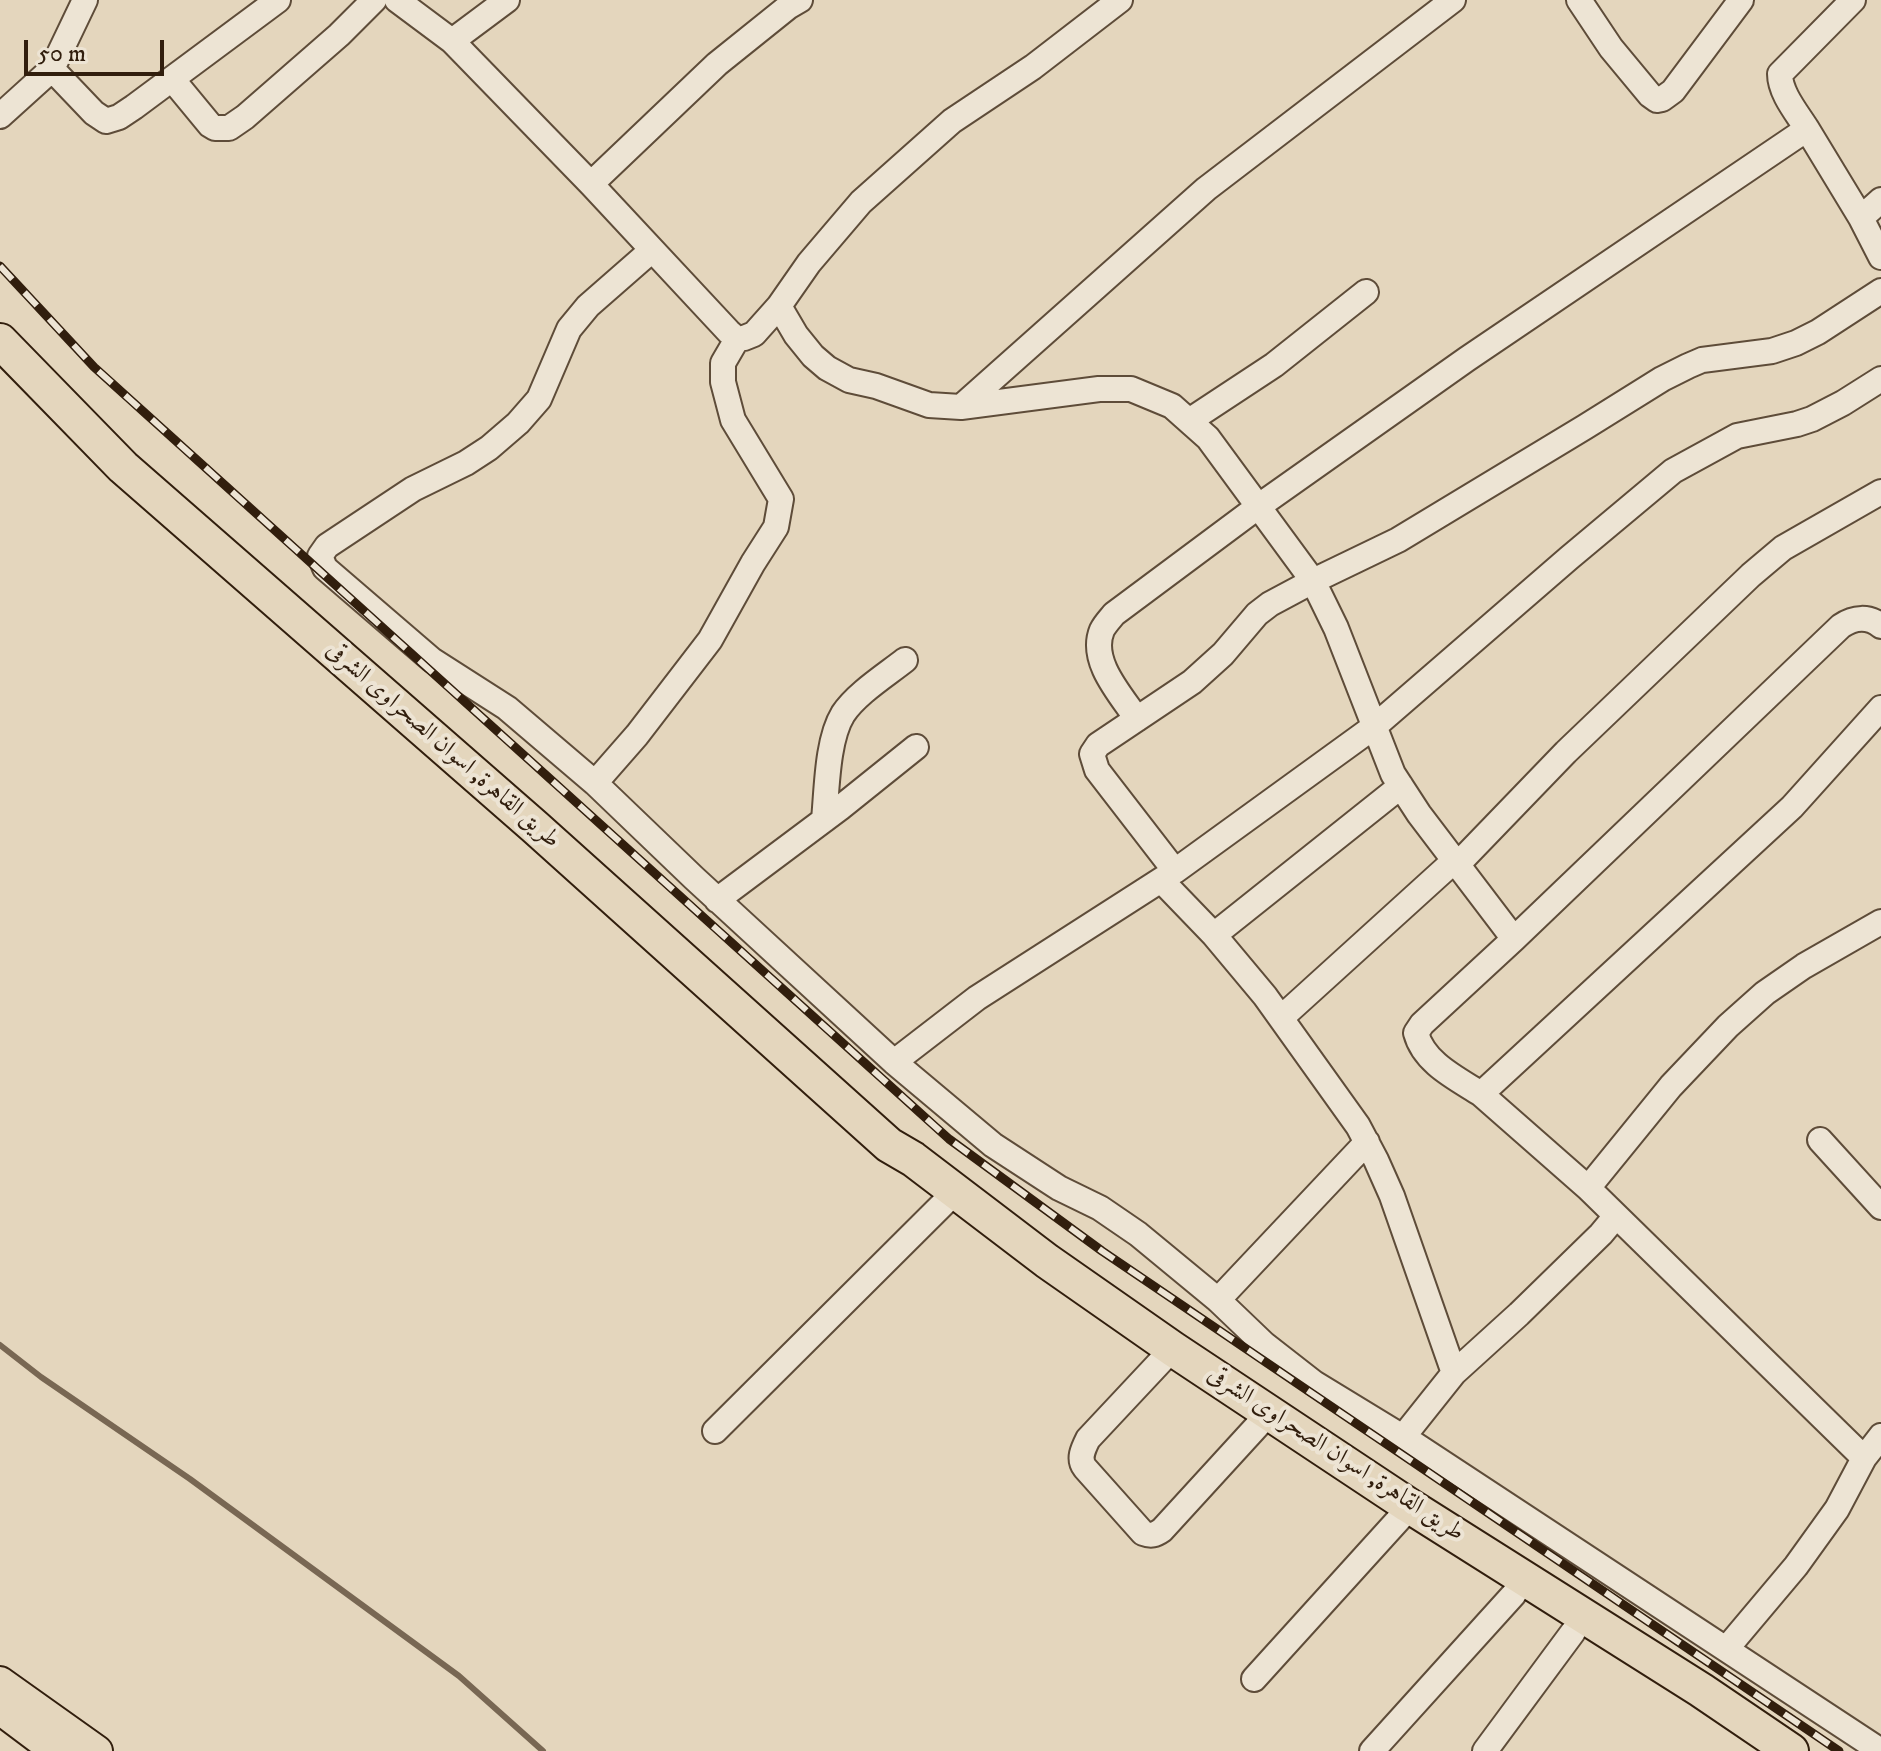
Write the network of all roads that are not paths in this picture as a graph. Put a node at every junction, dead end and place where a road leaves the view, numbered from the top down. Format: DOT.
graph roads {
  1 [pos="85,0"];
  2 [pos="278,0"];
  3 [pos="374,0"];
  4 [pos="397,0"];
  5 [pos="507,0"];
  6 [pos="800,0"];
  7 [pos="1120,0"];
  8 [pos="1453,0"];
  9 [pos="1579,0"];
  10 [pos="1741,0"];
  11 [pos="1853,0"];
  12 [pos="452,41"];
  13 [pos="52,69"];
  14 [pos="172,79"];
  15 [pos="0,116"];
  16 [pos="1807,129"];
  17 [pos="591,184"];
  18 [pos="1881,200"];
  19 [pos="1861,218"];
  20 [pos="652,250"];
  21 [pos="1881,257"];
  22 [pos="1881,291"];
  23 [pos="1366,292"];
  24 [pos="779,306"];
  25 [pos="737,339"];
  26 [pos="0,341"];
  27 [pos="1881,379"];
  28 [pos="961,407"];
  29 [pos="1189,421"];
  30 [pos="1881,492"];
  31 [pos="1259,506"];
  32 [pos="1313,581"];
  33 [pos="1881,626"];
  34 [pos="905,660"];
  35 [pos="1881,708"];
  36 [pos="1137,719"];
  37 [pos="1375,726"];
  38 [pos="916,747"];
  39 [pos="595,783"];
  40 [pos="1401,786"];
  41 [pos="824,820"];
  42 [pos="1455,863"];
  43 [pos="1168,876"];
  44 [pos="717,900"];
  45 [pos="1881,922"];
  46 [pos="1214,935"];
  47 [pos="1514,939"];
  48 [pos="1281,1018"];
  49 [pos="894,1062"];
  50 [pos="1481,1094"];
  51 [pos="1820,1140"];
  52 [pos="1367,1142"];
  53 [pos="889,1145"];
  54 [pos="1588,1188"];
  55 [pos="944,1203"];
  56 [pos="1881,1207"];
  57 [pos="1616,1216"];
  58 [pos="1218,1300"];
  59 [pos="1162,1360"];
  60 [pos="1454,1373"];
  61 [pos="1259,1424"];
  62 [pos="715,1431"];
  63 [pos="1881,1436"];
  64 [pos="1403,1437"];
  65 [pos="1864,1458"];
  66 [pos="1400,1518"];
  67 [pos="1514,1594"];
  68 [pos="1573,1632"];
  69 [pos="1727,1648"];
  70 [pos="1254,1679"];
  71 [pos="0,1682"];
  72 [pos="0,1709"];
  73 [pos="56,1751"];
  74 [pos="97,1751"];
  75 [pos="1372,1751"];
  76 [pos="1485,1751"];
  77 [pos="1750,1751"];
  78 [pos="1791,1751"];
  79 [pos="1881,1751"];
  1 -- 13 [label="street"];
  2 -- 14 [label="street"];
  3 -- 14 [label="street"];
  4 -- 12 [label="street"];
  5 -- 12 [label="street"];
  6 -- 17 [label="street"];
  7 -- 24 [label="street"];
  8 -- 28 [label="street"];
  9 -- 10 [label="street"];
  11 -- 16 [label="street"];
  12 -- 17 [label="street"];
  13 -- 14 [label="street"];
  13 -- 15 [label="street"];
  16 -- 19 [label="street"];
  16 -- 31 [label="street"];
  17 -- 20 [label="street"];
  18 -- 19 [label="street"];
  19 -- 21 [label="street"];
  20 -- 25 [label="street"];
  20 -- 39 [label="street"];
  22 -- 32 [label="street"];
  23 -- 29 [label="street"];
  24 -- 25 [label="street"];
  24 -- 28 [label="street"];
  25 -- 39 [label="street"];
  26 -- 53 [label="highway, طريق القاهرة, اسوان الصحراوى الشرقى"];
  27 -- 37 [label="street"];
  28 -- 29 [label="street"];
  29 -- 31 [label="street"];
  30 -- 42 [label="street"];
  31 -- 32 [label="street"];
  31 -- 36 [label="street"];
  32 -- 36 [label="street"];
  32 -- 37 [label="street"];
  33 -- 47 [label="street"];
  34 -- 41 [label="street"];
  35 -- 50 [label="street"];
  36 -- 43 [label="street"];
  37 -- 40 [label="street"];
  37 -- 43 [label="street"];
  38 -- 41 [label="street"];
  39 -- 44 [label="street"];
  40 -- 42 [label="street"];
  40 -- 46 [label="street"];
  41 -- 44 [label="street"];
  42 -- 47 [label="street"];
  42 -- 48 [label="street"];
  43 -- 46 [label="street"];
  43 -- 49 [label="street"];
  44 -- 49 [label="street"];
  45 -- 54 [label="street"];
  46 -- 48 [label="street"];
  47 -- 50 [label="street"];
  48 -- 52 [label="street"];
  49 -- 58 [label="street"];
  50 -- 54 [label="street"];
  51 -- 56 [label="street"];
  52 -- 58 [label="street"];
  52 -- 60 [label="street"];
  53 -- 55 [label="highway, طريق القاهرة, اسوان الصحراوى الشرقى"];
  53 -- 78 [label="highway, طريق القاهرة, اسوان الصحراوى الشرقى"];
  54 -- 57 [label="street"];
  55 -- 59 [label="highway, طريق القاهرة, اسوان الصحراوى الشرقى"];
  55 -- 62 [label="street"];
  57 -- 60 [label="street"];
  57 -- 65 [label="street"];
  58 -- 64 [label="street"];
  59 -- 61 [label="highway, طريق القاهرة, اسوان الصحراوى الشرقى"];
  59 -- 61 [label="street"];
  60 -- 64 [label="street"];
  61 -- 66 [label="highway, طريق القاهرة, اسوان الصحراوى الشرقى"];
  63 -- 65 [label="street"];
  64 -- 69 [label="street"];
  65 -- 69 [label="street"];
  66 -- 67 [label="highway, طريق القاهرة, اسوان الصحراوى الشرقى"];
  66 -- 70 [label="street"];
  67 -- 68 [label="highway, طريق القاهرة, اسوان الصحراوى الشرقى"];
  67 -- 75 [label="street"];
  68 -- 76 [label="street"];
  68 -- 77 [label="highway, طريق القاهرة, اسوان الصحراوى الشرقى"];
  69 -- 79 [label="street"];
  71 -- 74 [label="main road"];
  72 -- 73 [label="main road"];
}
